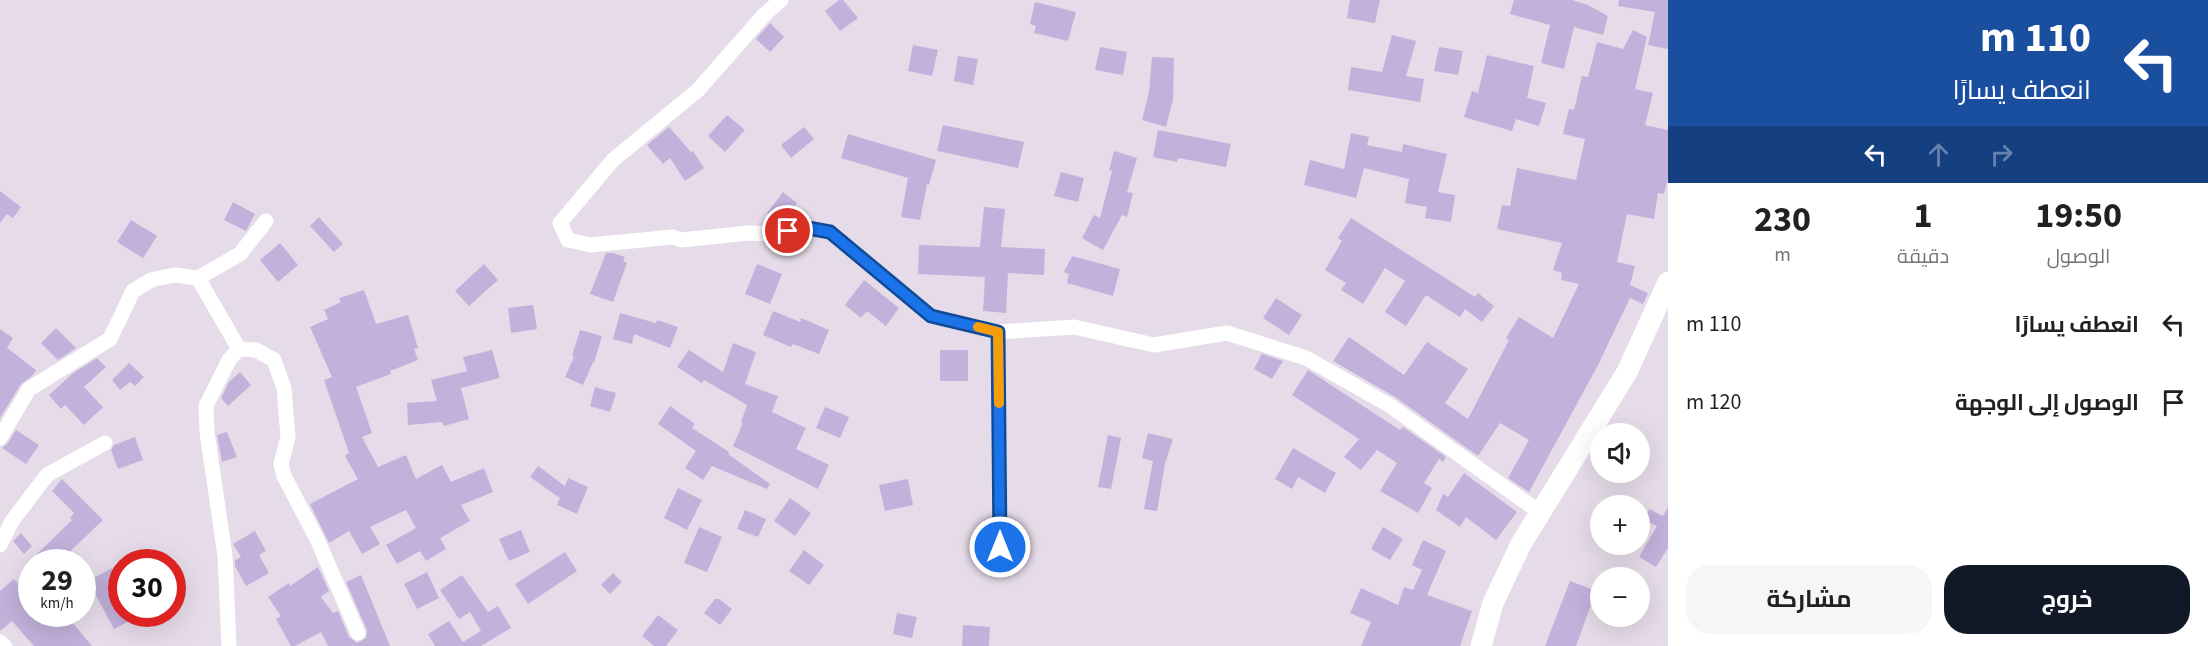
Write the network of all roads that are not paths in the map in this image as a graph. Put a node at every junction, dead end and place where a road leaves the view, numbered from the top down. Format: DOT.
graph roads {
  1 [pos="781,0"];
  2 [pos="266,221"];
  3 [pos="198,278"];
  4 [pos="1668,282"];
  5 [pos="998,332"];
  6 [pos="239,349"];
  7 [pos="0,438"];
  8 [pos="105,443"];
  9 [pos="1541,513"];
  10 [pos="0,545"];
  11 [pos="1000,571"];
  12 [pos="358,633"];
  13 [pos="0,642"];
  14 [pos="5,646"];
  15 [pos="229,646"];
  16 [pos="1481,646"];
  1 -- 5 [label="street"];
  2 -- 3 [label="street"];
  3 -- 6 [label="street"];
  3 -- 7 [label="street"];
  4 -- 9 [label="street"];
  5 -- 9 [label="street"];
  5 -- 11 [label="street"];
  6 -- 12 [label="street"];
  6 -- 15 [label="street"];
  8 -- 10 [label="street"];
  9 -- 16 [label="street"];
  13 -- 14 [label="street"];
}
